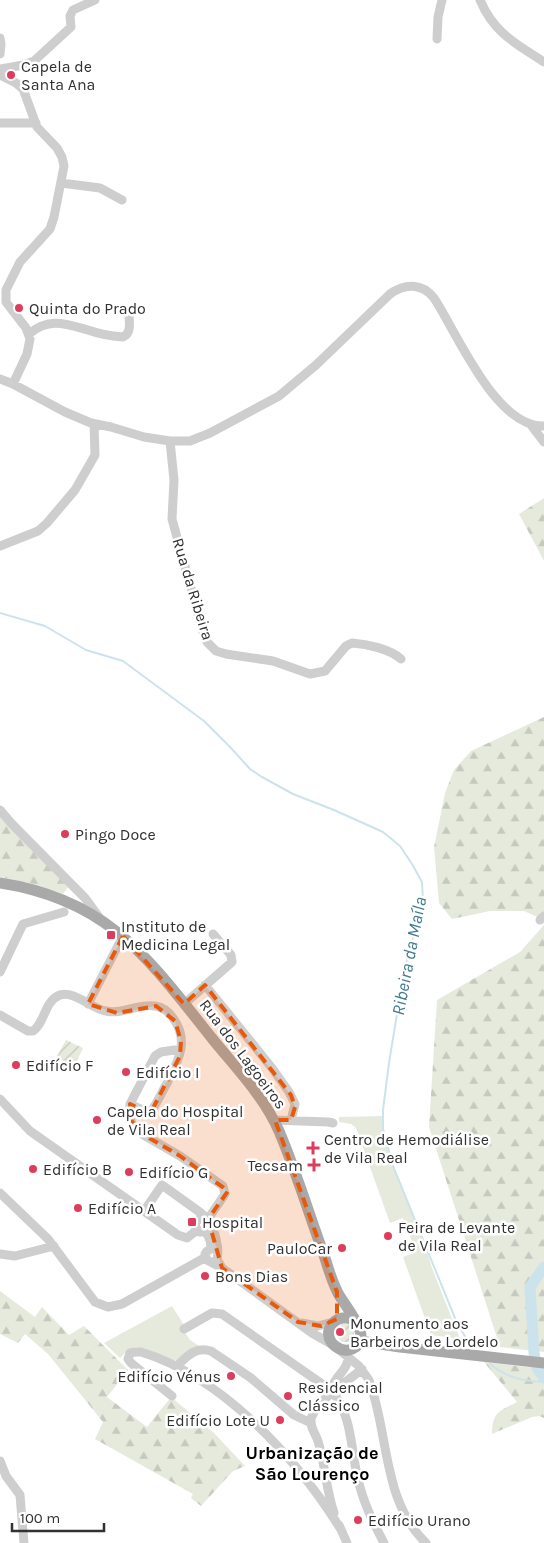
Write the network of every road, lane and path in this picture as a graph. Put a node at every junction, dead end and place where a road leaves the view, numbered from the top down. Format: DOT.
graph roads {
  1 [pos="95,0"];
  2 [pos="442,0"];
  3 [pos="480,0"];
  4 [pos="0,38"];
  5 [pos="437,39"];
  6 [pos="0,54"];
  7 [pos="544,62"];
  8 [pos="0,69"];
  9 [pos="0,75"];
  10 [pos="0,123"];
  11 [pos="36,123"];
  12 [pos="61,183"];
  13 [pos="122,200"];
  14 [pos="128,314"];
  15 [pos="29,334"];
  16 [pos="0,379"];
  17 [pos="13,384"];
  18 [pos="94,424"];
  19 [pos="531,425"];
  20 [pos="544,426"];
  21 [pos="170,441"];
  22 [pos="544,442"];
  23 [pos="0,546"];
  24 [pos="401,659"];
  25 [pos="0,810"];
  26 [pos="0,883"];
  27 [pos="80,893"];
  28 [pos="68,906"];
  29 [pos="101,920"];
  30 [pos="213,934"];
  31 [pos="123,936"];
  32 [pos="0,972"];
  33 [pos="205,985"];
  34 [pos="88,1004"];
  35 [pos="184,1004"];
  36 [pos="0,1015"];
  37 [pos="181,1049"];
  38 [pos="0,1099"];
  39 [pos="130,1104"];
  40 [pos="274,1120"];
  41 [pos="291,1120"];
  42 [pos="333,1123"];
  43 [pos="0,1193"];
  44 [pos="144,1211"];
  45 [pos="205,1225"];
  46 [pos="54,1246"];
  47 [pos="0,1254"];
  48 [pos="212,1255"];
  49 [pos="337,1292"];
  50 [pos="335,1321"];
  51 [pos="298,1322"];
  52 [pos="358,1324"];
  53 [pos="184,1329"];
  54 [pos="359,1342"];
  55 [pos="336,1347"];
  56 [pos="412,1348"];
  57 [pos="348,1356"];
  58 [pos="544,1363"];
  59 [pos="177,1366"];
  60 [pos="361,1367"];
  61 [pos="332,1391"];
  62 [pos="172,1396"];
  63 [pos="311,1423"];
  64 [pos="0,1461"];
  65 [pos="340,1528"];
  66 [pos="24,1543"];
  67 [pos="347,1543"];
  68 [pos="384,1543"];
  69 [pos="426,1543"];
  1 -- 8 [label="street"];
  2 -- 5 [label="street"];
  3 -- 7 [label="street"];
  4 -- 6 [label="street"];
  9 -- 11 [label="street"];
  10 -- 11 [label="street"];
  11 -- 12 [label="street"];
  12 -- 13 [label="street"];
  12 -- 15 [label="street"];
  14 -- 15 [label="street"];
  15 -- 17 [label="street"];
  16 -- 17 [label="street"];
  17 -- 18 [label="street"];
  18 -- 21 [label="street"];
  18 -- 23 [label="street"];
  19 -- 20 [label="street"];
  19 -- 21 [label="street"];
  19 -- 22 [label="street"];
  21 -- 24 [label="street, Rua da Ribeira"];
  25 -- 27 [label="street"];
  26 -- 28 [label="main road, Rua dos Lagoeiros"];
  27 -- 28 [label="street"];
  27 -- 29 [label="street"];
  28 -- 29 [label="main road, Rua dos Lagoeiros"];
  28 -- 32 [label="street"];
  29 -- 31 [label="main road, Rua dos Lagoeiros"];
  30 -- 33 [label="street"];
  31 -- 34 [label="street"];
  31 -- 35 [label="main road, Rua dos Lagoeiros"];
  33 -- 35 [label="street"];
  33 -- 41 [label="street"];
  34 -- 36 [label="street"];
  34 -- 37 [label="street"];
  35 -- 40 [label="main road, Rua dos Lagoeiros"];
  37 -- 39 [label="street"];
  37 -- 39 [label="street"];
  38 -- 44 [label="street"];
  39 -- 45 [label="street"];
  40 -- 41 [label="street"];
  40 -- 49 [label="main road, Rua dos Lagoeiros"];
  41 -- 42 [label="street"];
  43 -- 46 [label="street"];
  44 -- 45 [label="street"];
  44 -- 45 [label="street"];
  45 -- 48 [label="street"];
  46 -- 47 [label="street"];
  46 -- 48 [label="street"];
  48 -- 51 [label="street"];
  49 -- 50 [label="main road, Rua dos Lagoeiros"];
  49 -- 52 [label="main road, Rua dos Lagoeiros"];
  50 -- 51 [label="street"];
  50 -- 52 [label="main road"];
  50 -- 55 [label="main road"];
  51 -- 55 [label="street"];
  52 -- 54 [label="main road"];
  52 -- 56 [label="main road"];
  53 -- 61 [label="street"];
  54 -- 55 [label="main road"];
  54 -- 56 [label="main road"];
  54 -- 60 [label="street"];
  55 -- 57 [label="street"];
  56 -- 58 [label="main road"];
  57 -- 60 [label="street"];
  57 -- 61 [label="street"];
  59 -- 62 [label="street"];
  59 -- 63 [label="street"];
  59 -- 65 [label="street"];
  60 -- 61 [label="street"];
  60 -- 69 [label="street"];
  61 -- 63 [label="street"];
  61 -- 68 [label="street"];
  63 -- 65 [label="street"];
  64 -- 66 [label="street"];
  65 -- 67 [label="street"];
}
